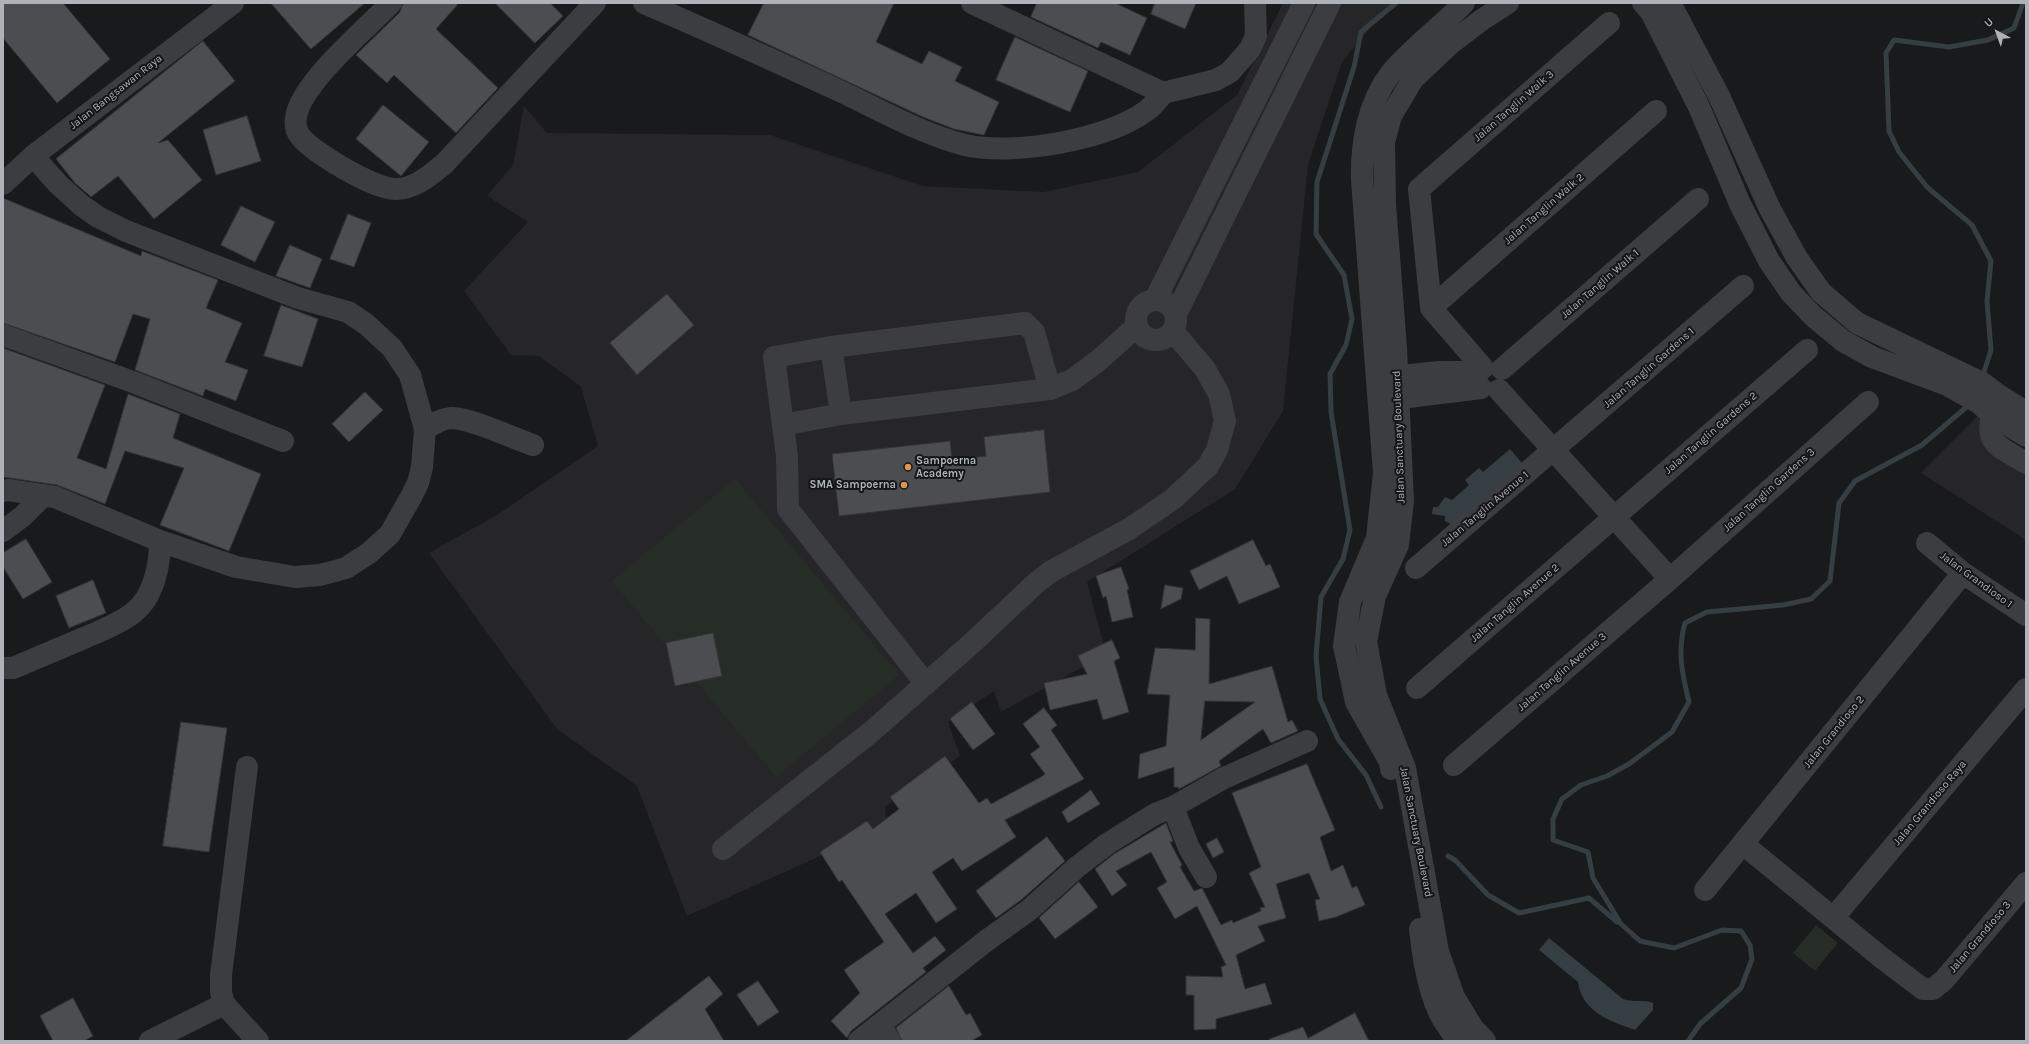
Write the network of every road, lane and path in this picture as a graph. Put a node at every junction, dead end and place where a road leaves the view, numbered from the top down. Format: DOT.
graph roads {
  1 [pos="232,3"];
  2 [pos="391,3"];
  3 [pos="595,3"];
  4 [pos="644,3"];
  5 [pos="972,3"];
  6 [pos="1255,3"];
  7 [pos="1304,3"];
  8 [pos="1330,3"];
  9 [pos="1464,3"];
  10 [pos="1468,3"];
  11 [pos="1508,3"];
  12 [pos="1643,3"];
  13 [pos="1670,3"];
  14 [pos="1482,19"];
  15 [pos="1609,23"];
  16 [pos="1163,93"];
  17 [pos="1656,110"];
  18 [pos="33,156"];
  19 [pos="3,184"];
  20 [pos="1698,199"];
  21 [pos="1743,286"];
  22 [pos="1155,300"];
  23 [pos="1431,308"];
  24 [pos="1174,323"];
  25 [pos="1137,326"];
  26 [pos="3,335"];
  27 [pos="831,347"];
  28 [pos="1807,350"];
  29 [pos="1489,377"];
  30 [pos="1387,378"];
  31 [pos="1050,389"];
  32 [pos="1388,399"];
  33 [pos="1988,399"];
  34 [pos="1868,402"];
  35 [pos="2026,412"];
  36 [pos="841,414"];
  37 [pos="784,425"];
  38 [pos="425,429"];
  39 [pos="2026,436"];
  40 [pos="283,441"];
  41 [pos="533,445"];
  42 [pos="1554,450"];
  43 [pos="2026,463"];
  44 [pos="3,491"];
  45 [pos="44,495"];
  46 [pos="1614,517"];
  47 [pos="3,531"];
  48 [pos="160,541"];
  49 [pos="1927,543"];
  50 [pos="1416,568"];
  51 [pos="1963,573"];
  52 [pos="1670,579"];
  53 [pos="2026,615"];
  54 [pos="3,668"];
  55 [pos="926,684"];
  56 [pos="1417,688"];
  57 [pos="2026,689"];
  58 [pos="1307,741"];
  59 [pos="1454,765"];
  60 [pos="247,767"];
  61 [pos="1173,807"];
  62 [pos="1743,844"];
  63 [pos="723,849"];
  64 [pos="1206,877"];
  65 [pos="2026,883"];
  66 [pos="1705,890"];
  67 [pos="1834,917"];
  68 [pos="224,1004"];
  69 [pos="885,1033"];
  70 [pos="150,1041"];
  71 [pos="258,1041"];
  72 [pos="859,1041"];
  73 [pos="1460,1041"];
  74 [pos="1485,1041"];
  1 -- 18 [label="street, Jalan Bangsawan Raya"];
  2 -- 3 [label="street"];
  4 -- 16 [label="street"];
  5 -- 16 [label="street"];
  6 -- 16 [label="street"];
  7 -- 22 [label="street"];
  8 -- 24 [label="street"];
  9 -- 30 [label="street, Jalan Sanctuary Boulevard"];
  10 -- 14 [label="street"];
  11 -- 14 [label="street, Jalan Sanctuary Boulevard"];
  12 -- 33 [label="street"];
  13 -- 33 [label="street"];
  14 -- 30 [label="street, Jalan Sanctuary Boulevard"];
  15 -- 23 [label="street, Jalan Tanglin Walk 3"];
  17 -- 23 [label="street, Jalan Tanglin Walk 2"];
  18 -- 19 [label="street, Jalan Bangsawan Raya"];
  18 -- 38 [label="street"];
  20 -- 29 [label="street, Jalan Tanglin Walk 1"];
  21 -- 42 [label="street, Jalan Tanglin Gardens 1"];
  22 -- 24 [label="street"];
  22 -- 25 [label="street"];
  23 -- 29 [label="street"];
  24 -- 25 [label="street"];
  24 -- 55 [label="street"];
  25 -- 31 [label="street"];
  26 -- 40 [label="street"];
  27 -- 31 [label="street"];
  27 -- 36 [label="street"];
  27 -- 37 [label="street"];
  28 -- 46 [label="street, Jalan Tanglin Gardens 2"];
  29 -- 30 [label="street"];
  29 -- 32 [label="street"];
  29 -- 42 [label="street"];
  30 -- 32 [label="street, Jalan Sanctuary Boulevard"];
  31 -- 36 [label="street"];
  32 -- 73 [label="street, Jalan Sanctuary Boulevard"];
  32 -- 74 [label="street, Jalan Sanctuary Boulevard"];
  33 -- 35 [label="street"];
  33 -- 39 [label="street"];
  33 -- 43 [label="street"];
  34 -- 52 [label="street, Jalan Tanglin Gardens 3"];
  36 -- 37 [label="street"];
  37 -- 55 [label="street"];
  38 -- 41 [label="street"];
  38 -- 48 [label="street"];
  42 -- 46 [label="street"];
  42 -- 50 [label="street, Jalan Tanglin Avenue 1"];
  44 -- 45 [label="street"];
  45 -- 47 [label="street"];
  45 -- 48 [label="street"];
  46 -- 52 [label="street"];
  46 -- 56 [label="street, Jalan Tanglin Avenue 2"];
  48 -- 54 [label="street"];
  49 -- 51 [label="street, Jalan Grandioso 1"];
  51 -- 53 [label="street, Jalan Grandioso 1"];
  51 -- 62 [label="street, Jalan Grandioso 2"];
  52 -- 59 [label="street, Jalan Tanglin Avenue 3"];
  55 -- 63 [label="street"];
  57 -- 67 [label="street, Jalan Grandioso Raya"];
  58 -- 61 [label="street"];
  60 -- 68 [label="street"];
  61 -- 64 [label="street"];
  61 -- 69 [label="street"];
  62 -- 66 [label="street, Jalan Grandioso 2"];
  62 -- 67 [label="street"];
  65 -- 67 [label="street, Jalan Grandioso 3"];
  68 -- 70 [label="street"];
  68 -- 71 [label="street"];
  69 -- 72 [label="street"];
}
